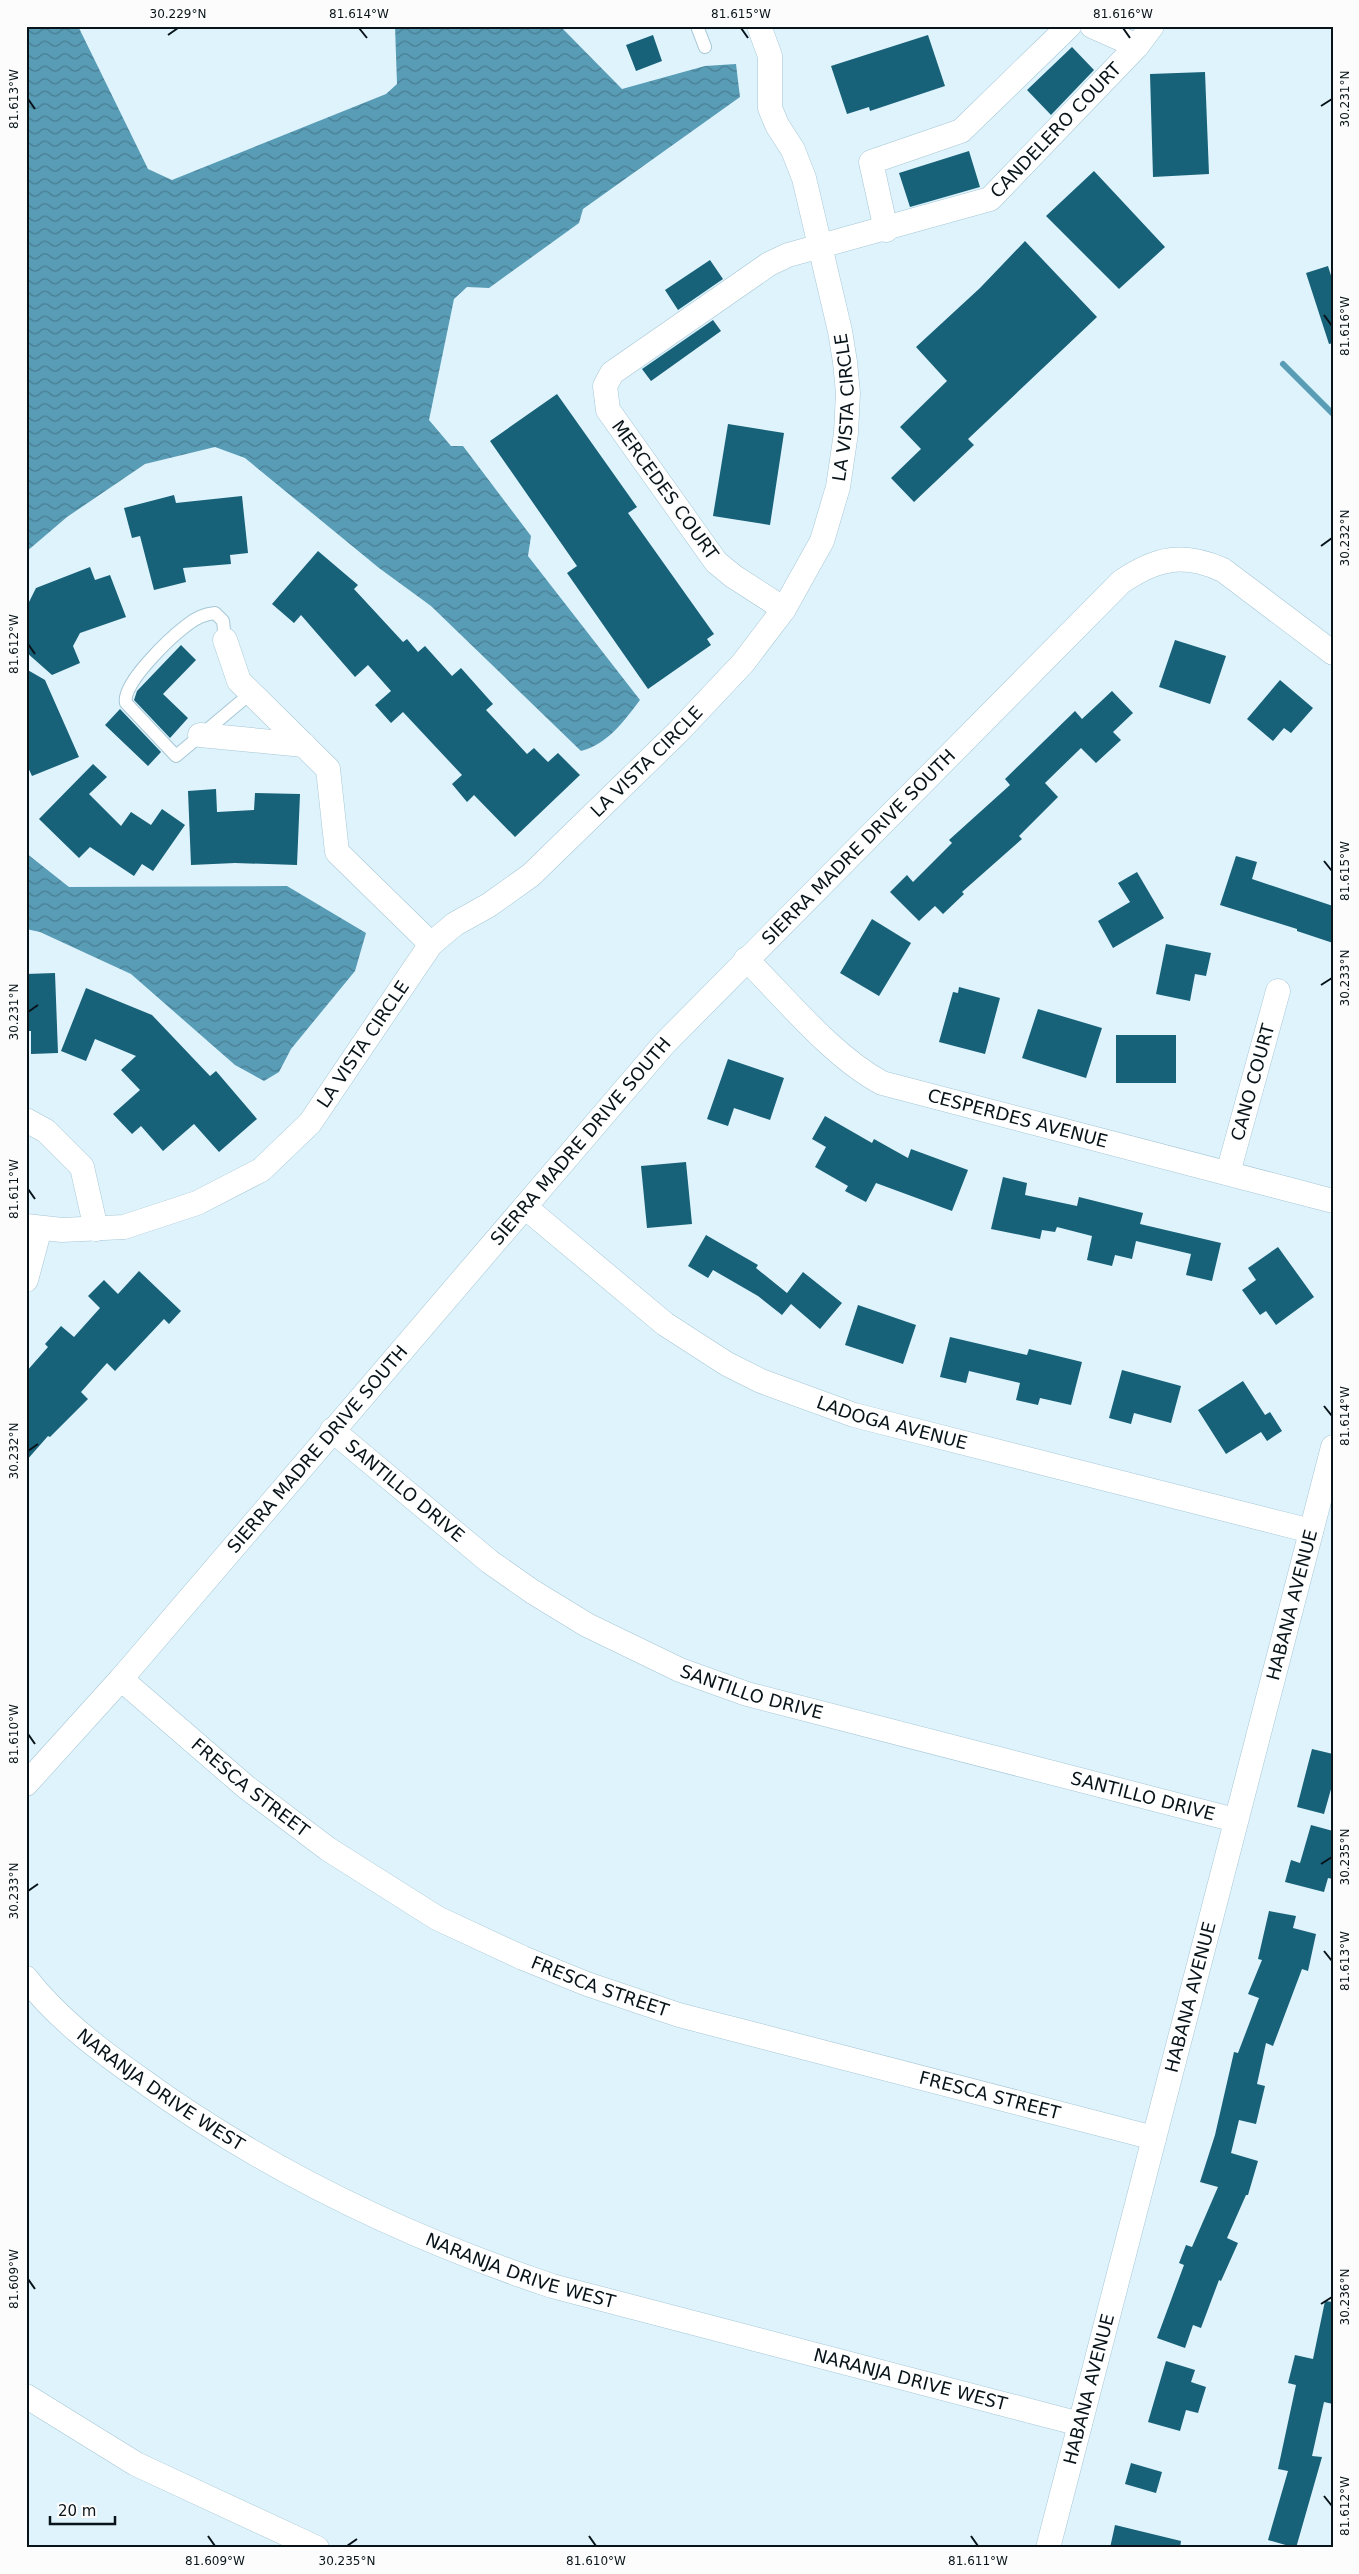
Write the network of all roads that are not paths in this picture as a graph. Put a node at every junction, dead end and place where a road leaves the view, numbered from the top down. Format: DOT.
graph roads {
  1 [pos="697,26"];
  2 [pos="759,26"];
  3 [pos="1069,26"];
  4 [pos="1092,26"];
  5 [pos="1152,26"];
  6 [pos="1137,46"];
  7 [pos="705,47"];
  8 [pos="886,230"];
  9 [pos="818,246"];
  10 [pos="784,608"];
  11 [pos="225,640"];
  12 [pos="1333,653"];
  13 [pos="251,693"];
  14 [pos="200,736"];
  15 [pos="304,745"];
  16 [pos="431,944"];
  17 [pos="746,959"];
  18 [pos="1278,991"];
  19 [pos="26,1120"];
  20 [pos="1228,1173"];
  21 [pos="1333,1202"];
  22 [pos="525,1207"];
  23 [pos="33,1227"];
  24 [pos="96,1229"];
  25 [pos="26,1280"];
  26 [pos="332,1430"];
  27 [pos="1333,1447"];
  28 [pos="1311,1531"];
  29 [pos="121,1678"];
  30 [pos="26,1784"];
  31 [pos="1235,1820"];
  32 [pos="26,1978"];
  33 [pos="1154,2138"];
  34 [pos="26,2396"];
  35 [pos="1080,2424"];
  36 [pos="317,2548"];
  37 [pos="1048,2548"];
  1 -- 7 [label="lane"];
  2 -- 9 [label="street, LA VISTA CIRCLE"];
  3 -- 8 [label="street"];
  4 -- 6 [label="street"];
  5 -- 6 [label="street, CANDELERO COURT"];
  6 -- 8 [label="street, CANDELERO COURT"];
  8 -- 9 [label="street, CANDELERO COURT"];
  9 -- 10 [label="street, LA VISTA CIRCLE"];
  9 -- 10 [label="street, MERCEDES COURT"];
  10 -- 16 [label="street, LA VISTA CIRCLE"];
  11 -- 13 [label="street"];
  11 -- 14 [label="lane"];
  12 -- 17 [label="street, SIERRA MADRE DRIVE SOUTH"];
  13 -- 14 [label="lane"];
  13 -- 15 [label="street"];
  14 -- 15 [label="street"];
  15 -- 16 [label="street"];
  16 -- 24 [label="street, LA VISTA CIRCLE"];
  17 -- 20 [label="street, CESPERDES AVENUE"];
  17 -- 22 [label="street, SIERRA MADRE DRIVE SOUTH"];
  18 -- 20 [label="street, CANO COURT"];
  19 -- 24 [label="street"];
  20 -- 21 [label="street, CESPERDES AVENUE"];
  22 -- 26 [label="street, SIERRA MADRE DRIVE SOUTH"];
  22 -- 28 [label="street, LADOGA AVENUE"];
  23 -- 24 [label="street, LA VISTA CIRCLE"];
  23 -- 25 [label="street"];
  26 -- 29 [label="street, SIERRA MADRE DRIVE SOUTH"];
  26 -- 31 [label="street, SANTILLO DRIVE"];
  27 -- 28 [label="street, HABANA AVENUE"];
  28 -- 31 [label="street, HABANA AVENUE"];
  29 -- 30 [label="street, SIERRA MADRE DRIVE SOUTH"];
  29 -- 33 [label="street, FRESCA STREET"];
  31 -- 33 [label="street, HABANA AVENUE"];
  32 -- 35 [label="street, NARANJA DRIVE WEST"];
  33 -- 35 [label="street, HABANA AVENUE"];
  34 -- 36 [label="street"];
  35 -- 37 [label="street, HABANA AVENUE"];
}
